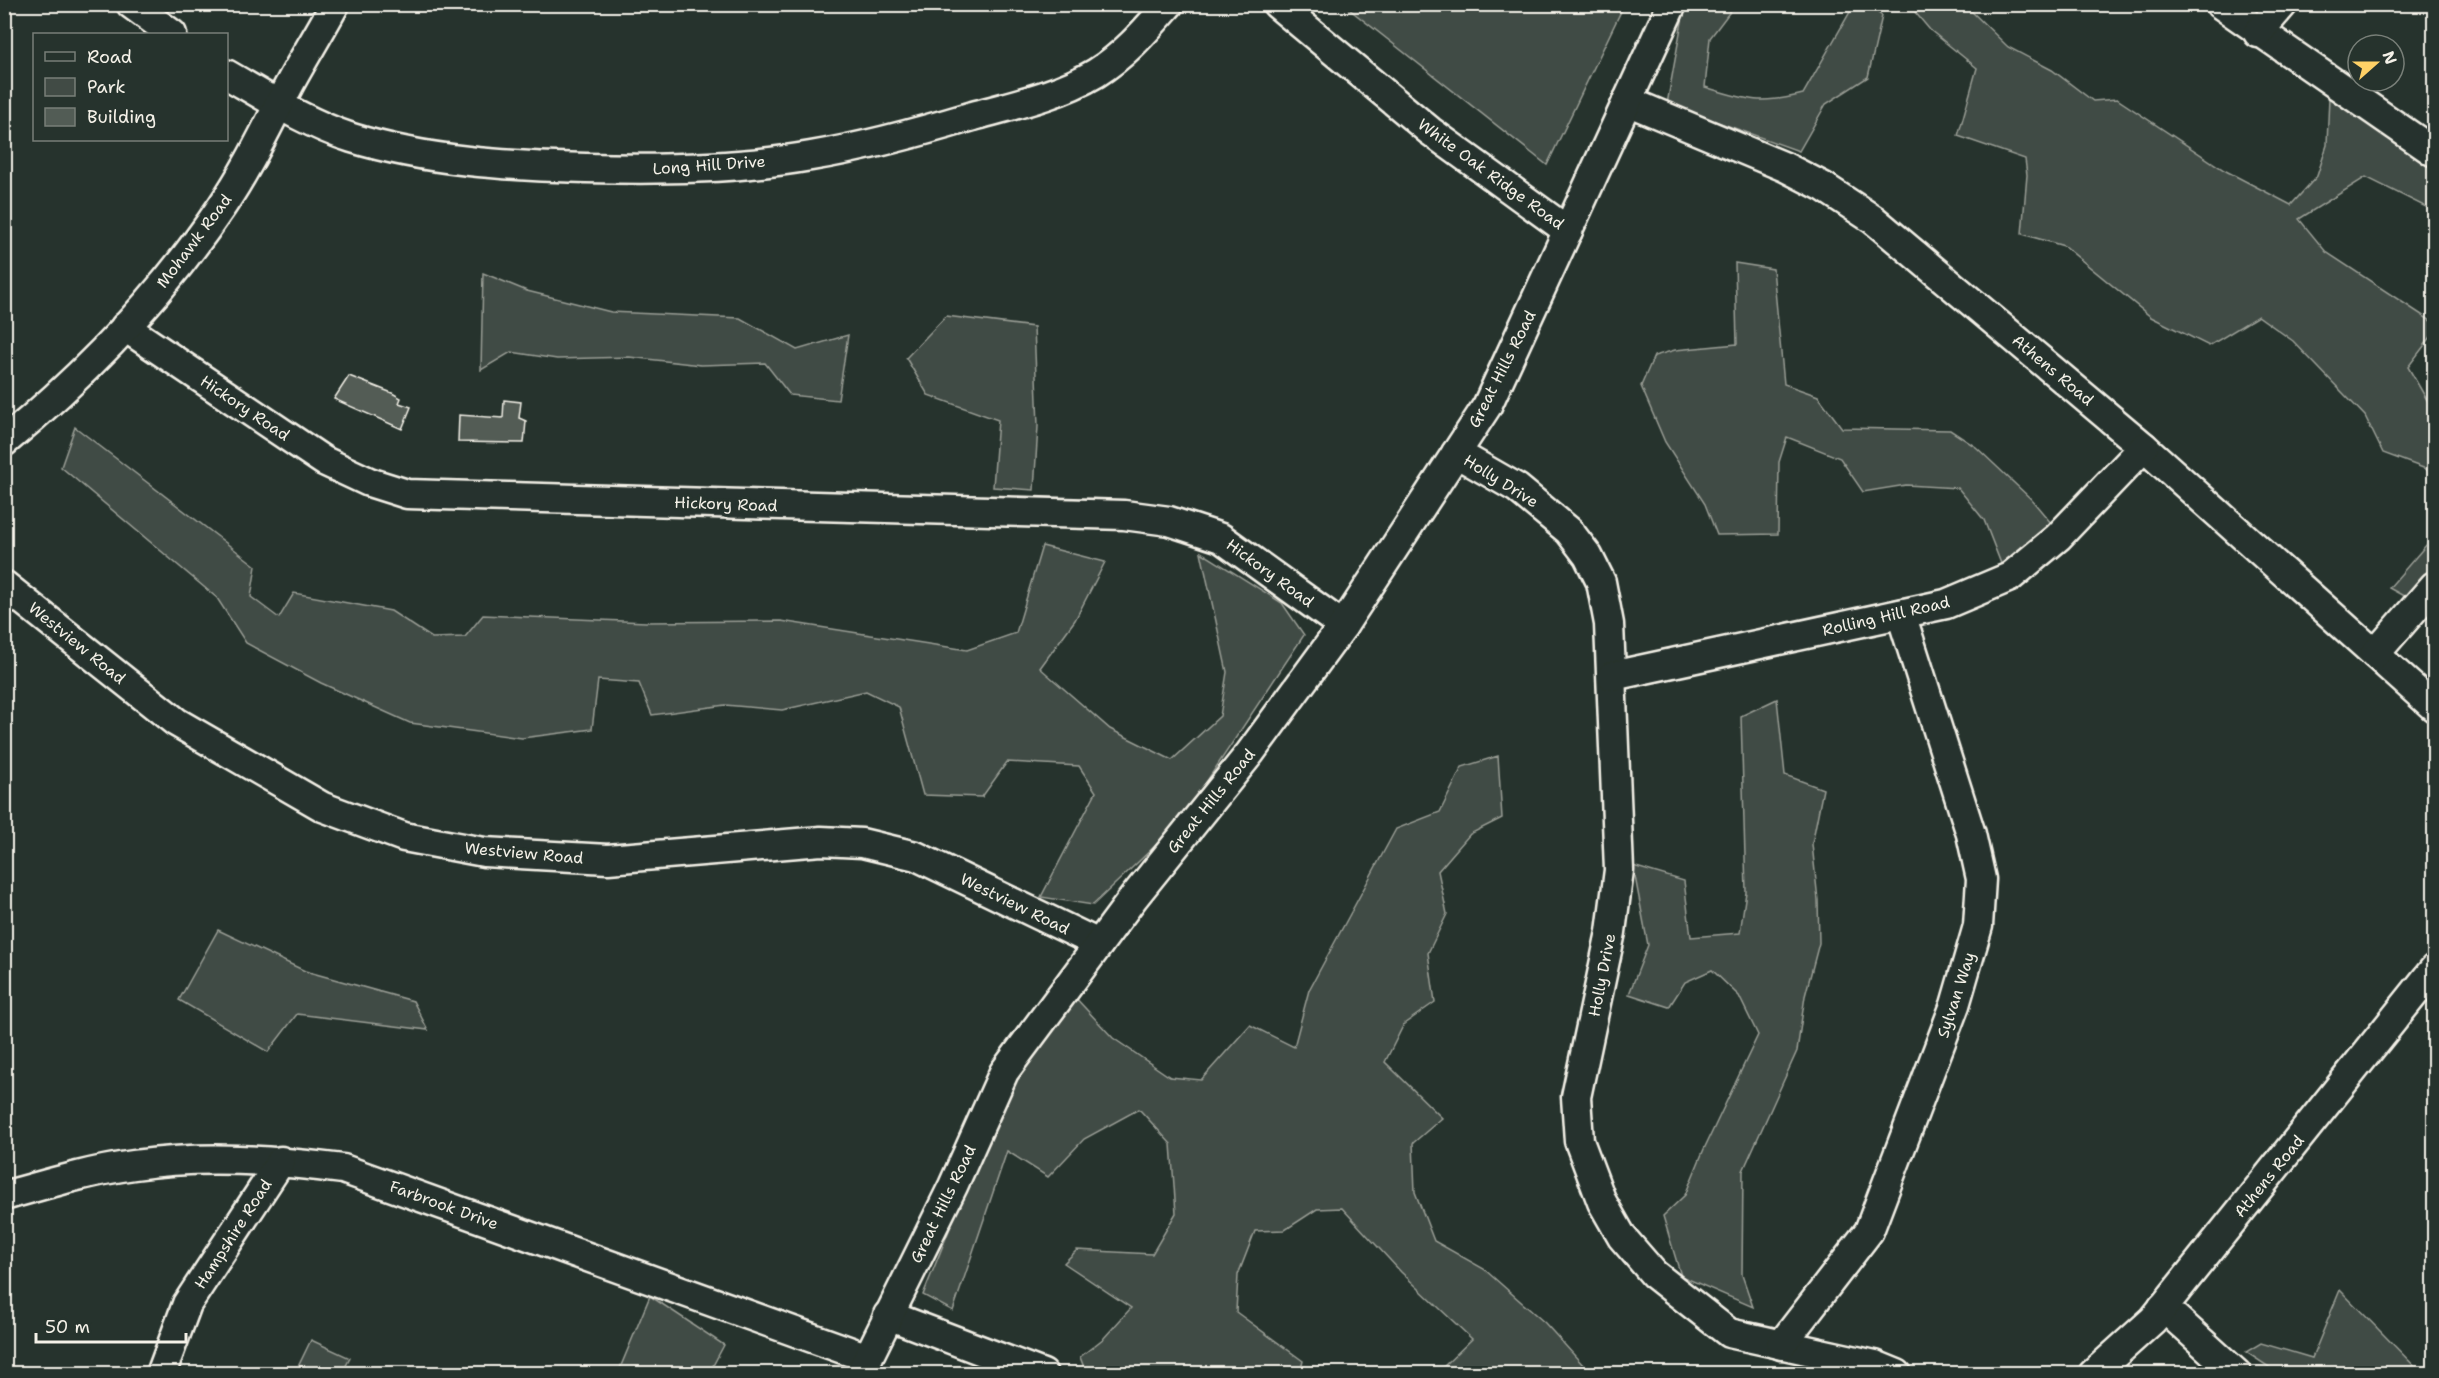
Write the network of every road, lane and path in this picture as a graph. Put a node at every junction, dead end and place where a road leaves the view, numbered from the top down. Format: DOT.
graph roads {
  1 [pos="131,4"];
  2 [pos="336,4"];
  3 [pos="1169,4"];
  4 [pos="1277,4"];
  5 [pos="1672,4"];
  6 [pos="2220,4"];
  7 [pos="2283,4"];
  8 [pos="171,33"];
  9 [pos="2258,33"];
  10 [pos="228,75"];
  11 [pos="1627,101"];
  12 [pos="279,105"];
  13 [pos="2434,152"];
  14 [pos="1568,231"];
  15 [pos="125,327"];
  16 [pos="4,442"];
  17 [pos="2145,447"];
  18 [pos="1456,453"];
  19 [pos="4,585"];
  20 [pos="2434,586"];
  21 [pos="1901,614"];
  22 [pos="1343,626"];
  23 [pos="2376,654"];
  24 [pos="1612,676"];
  25 [pos="2434,707"];
  26 [pos="1099,944"];
  27 [pos="2434,969"];
  28 [pos="281,1161"];
  29 [pos="4,1196"];
  30 [pos="2163,1307"];
  31 [pos="888,1315"];
  32 [pos="1781,1345"];
  33 [pos="864,1366"];
  34 [pos="161,1374"];
  35 [pos="1043,1374"];
  36 [pos="1898,1374"];
  37 [pos="2093,1374"];
  38 [pos="2237,1374"];
  1 -- 8 [label="street"];
  2 -- 12 [label="street, Mohawk Road"];
  3 -- 12 [label="street, Long Hill Drive"];
  4 -- 14 [label="street, White Oak Ridge Road"];
  5 -- 11 [label="street, White Oak Ridge Road"];
  6 -- 9 [label="street"];
  7 -- 9 [label="street"];
  9 -- 13 [label="street"];
  10 -- 12 [label="street, Long Hill Drive"];
  11 -- 14 [label="street, White Oak Ridge Road"];
  11 -- 17 [label="street, Athens Road"];
  12 -- 15 [label="street, Mohawk Road"];
  14 -- 18 [label="street, Great Hills Road"];
  15 -- 16 [label="street, Mohawk Road"];
  15 -- 22 [label="street, Hickory Road"];
  17 -- 21 [label="street, Rolling Hill Road"];
  17 -- 23 [label="street, Athens Road"];
  18 -- 22 [label="street, Great Hills Road"];
  18 -- 24 [label="street, Holly Drive"];
  19 -- 26 [label="street, Westview Road"];
  20 -- 23 [label="street"];
  21 -- 24 [label="street, Rolling Hill Road"];
  21 -- 32 [label="street, Sylvan Way"];
  22 -- 26 [label="street, Great Hills Road"];
  23 -- 25 [label="street, Athens Road"];
  24 -- 32 [label="street, Holly Drive"];
  26 -- 31 [label="street, Great Hills Road"];
  27 -- 30 [label="street, Athens Road"];
  28 -- 29 [label="street, Farbrook Drive"];
  28 -- 33 [label="street, Farbrook Drive"];
  28 -- 34 [label="street, Hampshire Road"];
  30 -- 37 [label="street, Athens Road"];
  30 -- 38 [label="street"];
  31 -- 33 [label="street, Great Hills Road"];
  31 -- 35 [label="street"];
  32 -- 36 [label="street, Holly Drive"];
}
